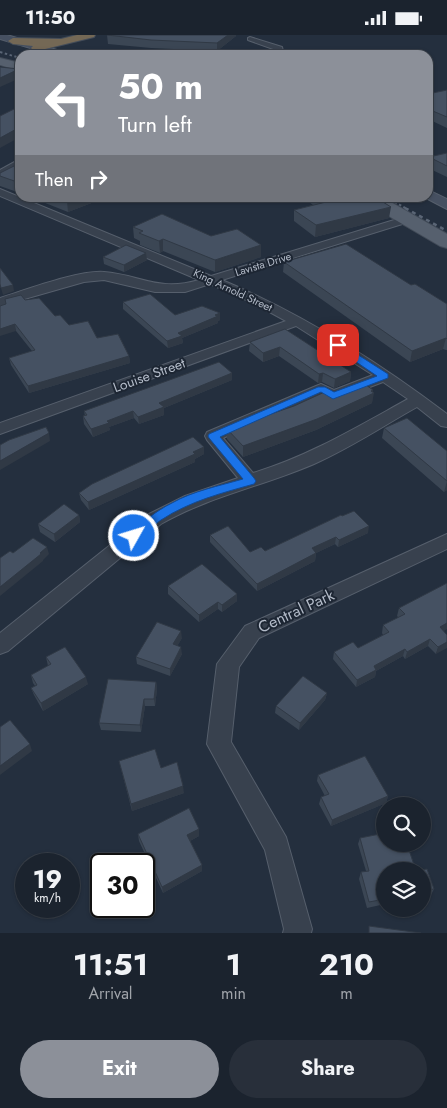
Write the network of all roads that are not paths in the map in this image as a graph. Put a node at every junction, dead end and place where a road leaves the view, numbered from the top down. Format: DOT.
graph roads {
  1 [pos="79,35"];
  2 [pos="90,35"];
  3 [pos="0,36"];
  4 [pos="250,39"];
  5 [pos="14,41"];
  6 [pos="59,41"];
  7 [pos="37,48"];
  8 [pos="45,50"];
  9 [pos="279,50"];
  10 [pos="0,61"];
  11 [pos="15,66"];
  12 [pos="15,165"];
  13 [pos="0,174"];
  14 [pos="0,192"];
  15 [pos="433,197"];
  16 [pos="15,198"];
  17 [pos="24,202"];
  18 [pos="378,202"];
  19 [pos="447,205"];
  20 [pos="408,219"];
  21 [pos="447,241"];
  22 [pos="213,280"];
  23 [pos="0,302"];
  24 [pos="298,321"];
  25 [pos="384,376"];
  26 [pos="418,400"];
  27 [pos="447,422"];
  28 [pos="0,429"];
  29 [pos="250,481"];
  30 [pos="447,541"];
  31 [pos="0,645"];
  32 [pos="297,933"];
  1 -- 6 [label="highway"];
  2 -- 7 [label="highway"];
  3 -- 5 [label="street"];
  4 -- 9 [label="street"];
  5 -- 6 [label="highway"];
  5 -- 7 [label="street"];
  6 -- 7 [label="highway"];
  7 -- 8 [label="street"];
  10 -- 11 [label="main road"];
  12 -- 13 [label="street"];
  14 -- 16 [label="street, King Arnold Street"];
  15 -- 19 [label="street"];
  17 -- 22 [label="street, King Arnold Street"];
  18 -- 20 [label="main road"];
  20 -- 21 [label="main road"];
  20 -- 22 [label="street, Lavista Drive"];
  22 -- 23 [label="street, Lavista Drive"];
  22 -- 24 [label="street, King Arnold Street"];
  24 -- 25 [label="street, King Arnold Street"];
  24 -- 28 [label="street, Louise Street"];
  25 -- 26 [label="street, King Arnold Street"];
  25 -- 29 [label="street"];
  26 -- 27 [label="street, King Arnold Street"];
  26 -- 29 [label="street"];
  29 -- 31 [label="street"];
  30 -- 32 [label="street, Central Park"];
}
